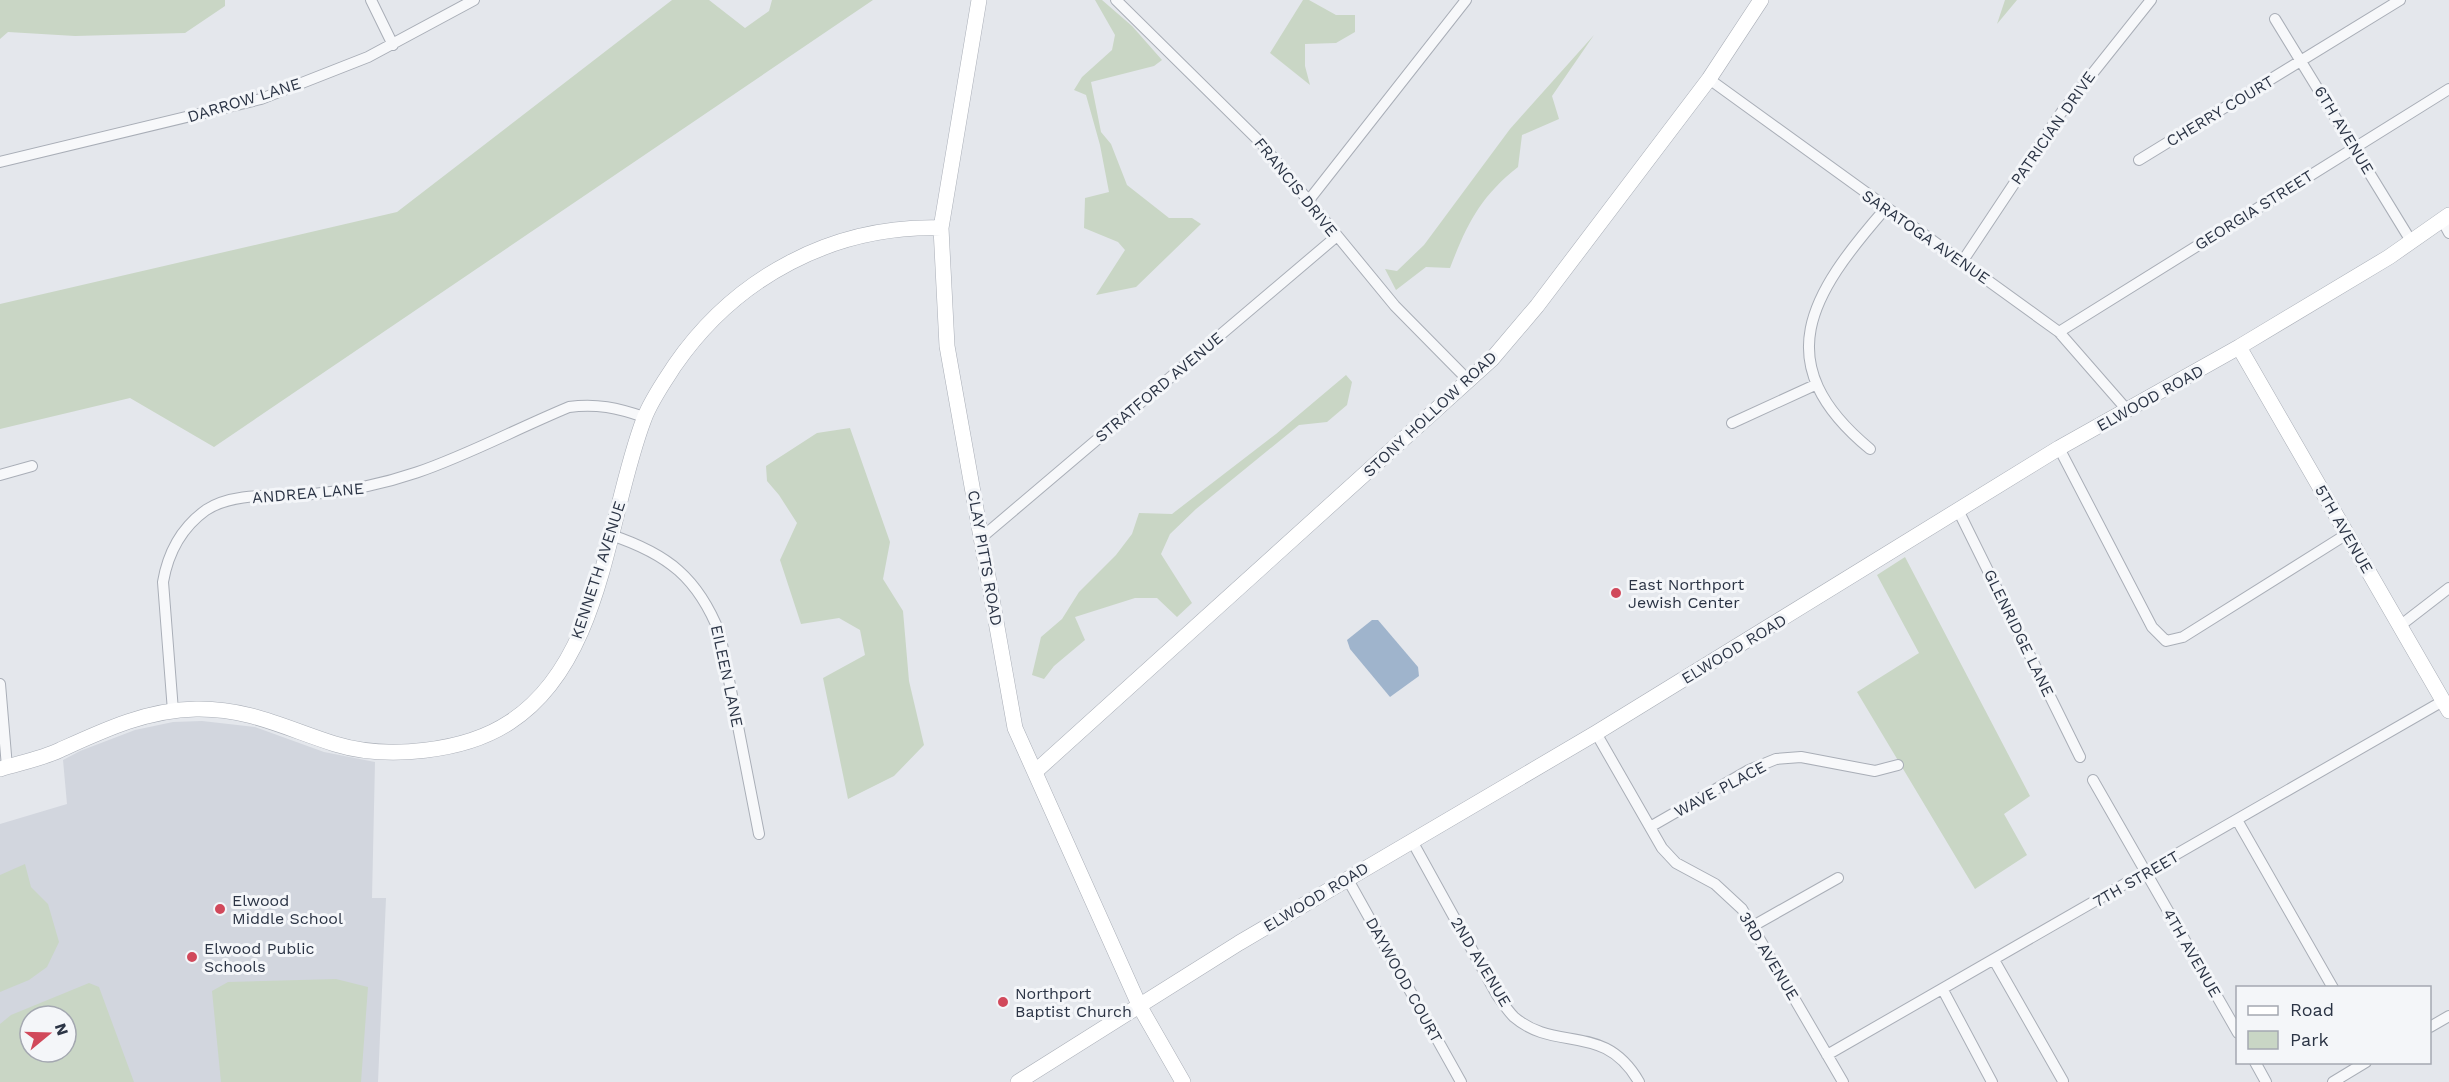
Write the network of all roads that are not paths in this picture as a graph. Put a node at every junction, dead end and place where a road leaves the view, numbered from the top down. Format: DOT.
graph roads {
  1 [pos="371,0"];
  2 [pos="474,0"];
  3 [pos="979,0"];
  4 [pos="1116,0"];
  5 [pos="1466,0"];
  6 [pos="1761,0"];
  7 [pos="2151,0"];
  8 [pos="2400,0"];
  9 [pos="2275,20"];
  10 [pos="393,45"];
  11 [pos="2301,61"];
  12 [pos="1709,79"];
  13 [pos="2449,89"];
  14 [pos="2355,147"];
  15 [pos="2139,160"];
  16 [pos="0,162"];
  17 [pos="1309,200"];
  18 [pos="1885,209"];
  19 [pos="2447,223"];
  20 [pos="941,228"];
  21 [pos="1337,236"];
  22 [pos="2411,242"];
  23 [pos="1962,262"];
  24 [pos="2059,332"];
  25 [pos="2239,347"];
  26 [pos="1469,381"];
  27 [pos="1815,385"];
  28 [pos="2128,411"];
  29 [pos="644,417"];
  30 [pos="1732,423"];
  31 [pos="2059,448"];
  32 [pos="1870,449"];
  33 [pos="32,465"];
  34 [pos="0,475"];
  35 [pos="1959,510"];
  36 [pos="2348,534"];
  37 [pos="611,536"];
  38 [pos="981,538"];
  39 [pos="2449,588"];
  40 [pos="2400,625"];
  41 [pos="0,684"];
  42 [pos="2446,706"];
  43 [pos="173,711"];
  44 [pos="1596,733"];
  45 [pos="2080,757"];
  46 [pos="1898,765"];
  47 [pos="4,768"];
  48 [pos="1036,771"];
  49 [pos="2093,780"];
  50 [pos="2237,820"];
  51 [pos="1650,827"];
  52 [pos="759,834"];
  53 [pos="1412,841"];
  54 [pos="2146,874"];
  55 [pos="1347,878"];
  56 [pos="1838,878"];
  57 [pos="1753,926"];
  58 [pos="1994,960"];
  59 [pos="2331,986"];
  60 [pos="1943,990"];
  61 [pos="1140,1007"];
  62 [pos="2449,1016"];
  63 [pos="2431,1026"];
  64 [pos="2236,1030"];
  65 [pos="1827,1055"];
  66 [pos="2255,1064"];
  67 [pos="2363,1064"];
  68 [pos="2063,1081"];
  69 [pos="1018,1082"];
  70 [pos="1183,1082"];
  71 [pos="1461,1082"];
  72 [pos="1640,1082"];
  73 [pos="1843,1082"];
  74 [pos="1992,1082"];
  75 [pos="2266,1082"];
  76 [pos="2333,1082"];
  1 -- 10 [label="street"];
  2 -- 10 [label="street, DARROW LANE"];
  3 -- 20 [label="street, CLAY PITTS ROAD"];
  4 -- 17 [label="street, FRANCIS DRIVE"];
  5 -- 17 [label="street"];
  6 -- 12 [label="street, STONY HOLLOW ROAD"];
  7 -- 23 [label="street, PATRICIAN DRIVE"];
  8 -- 11 [label="street, CHERRY COURT"];
  9 -- 11 [label="street, 6TH AVENUE"];
  10 -- 16 [label="street, DARROW LANE"];
  11 -- 14 [label="street, 6TH AVENUE"];
  11 -- 15 [label="street, CHERRY COURT"];
  12 -- 18 [label="street, SARATOGA AVENUE"];
  12 -- 26 [label="street, STONY HOLLOW ROAD"];
  13 -- 14 [label="street, GEORGIA STREET"];
  14 -- 22 [label="street, 6TH AVENUE"];
  14 -- 24 [label="street, GEORGIA STREET"];
  17 -- 21 [label="street, FRANCIS DRIVE"];
  18 -- 23 [label="street, SARATOGA AVENUE"];
  18 -- 27 [label="street"];
  19 -- 22 [label="street, ELWOOD ROAD"];
  20 -- 29 [label="street, KENNETH AVENUE"];
  20 -- 38 [label="street, CLAY PITTS ROAD"];
  21 -- 26 [label="street, FRANCIS DRIVE"];
  21 -- 38 [label="street, STRATFORD AVENUE"];
  22 -- 25 [label="street, ELWOOD ROAD"];
  23 -- 24 [label="street, SARATOGA AVENUE"];
  24 -- 28 [label="street, SARATOGA AVENUE"];
  25 -- 28 [label="street, ELWOOD ROAD"];
  25 -- 36 [label="street, 5TH AVENUE"];
  26 -- 48 [label="street, STONY HOLLOW ROAD"];
  27 -- 30 [label="street"];
  27 -- 32 [label="street"];
  28 -- 31 [label="street, ELWOOD ROAD"];
  29 -- 37 [label="street, KENNETH AVENUE"];
  29 -- 43 [label="street, ANDREA LANE"];
  31 -- 35 [label="street, ELWOOD ROAD"];
  31 -- 36 [label="street"];
  33 -- 34 [label="street"];
  35 -- 44 [label="street, ELWOOD ROAD"];
  35 -- 45 [label="street, GLENRIDGE LANE"];
  36 -- 40 [label="street, 5TH AVENUE"];
  37 -- 43 [label="street, KENNETH AVENUE"];
  37 -- 52 [label="street, EILEEN LANE"];
  38 -- 48 [label="street, CLAY PITTS ROAD"];
  39 -- 40 [label="street"];
  40 -- 42 [label="street, 5TH AVENUE"];
  41 -- 47 [label="street"];
  42 -- 50 [label="street, 7TH STREET"];
  43 -- 47 [label="street, KENNETH AVENUE"];
  44 -- 51 [label="street, 3RD AVENUE"];
  44 -- 53 [label="street, ELWOOD ROAD"];
  46 -- 51 [label="street, WAVE PLACE"];
  48 -- 61 [label="street, CLAY PITTS ROAD"];
  49 -- 54 [label="street"];
  50 -- 54 [label="street, 7TH STREET"];
  50 -- 59 [label="street"];
  51 -- 57 [label="street, 3RD AVENUE"];
  53 -- 55 [label="street, ELWOOD ROAD"];
  53 -- 72 [label="street, 2ND AVENUE"];
  54 -- 58 [label="street, 7TH STREET"];
  54 -- 64 [label="street, 4TH AVENUE"];
  55 -- 61 [label="street, ELWOOD ROAD"];
  55 -- 71 [label="street, DAYWOOD COURT"];
  56 -- 57 [label="street"];
  57 -- 65 [label="street, 3RD AVENUE"];
  58 -- 60 [label="street, 7TH STREET"];
  58 -- 68 [label="street"];
  60 -- 65 [label="street, 7TH STREET"];
  60 -- 74 [label="street"];
  61 -- 69 [label="street, ELWOOD ROAD"];
  61 -- 70 [label="street, CLAY PITTS ROAD"];
  62 -- 63 [label="street"];
  65 -- 73 [label="street, 3RD AVENUE"];
  66 -- 75 [label="street"];
  67 -- 76 [label="street"];
}
